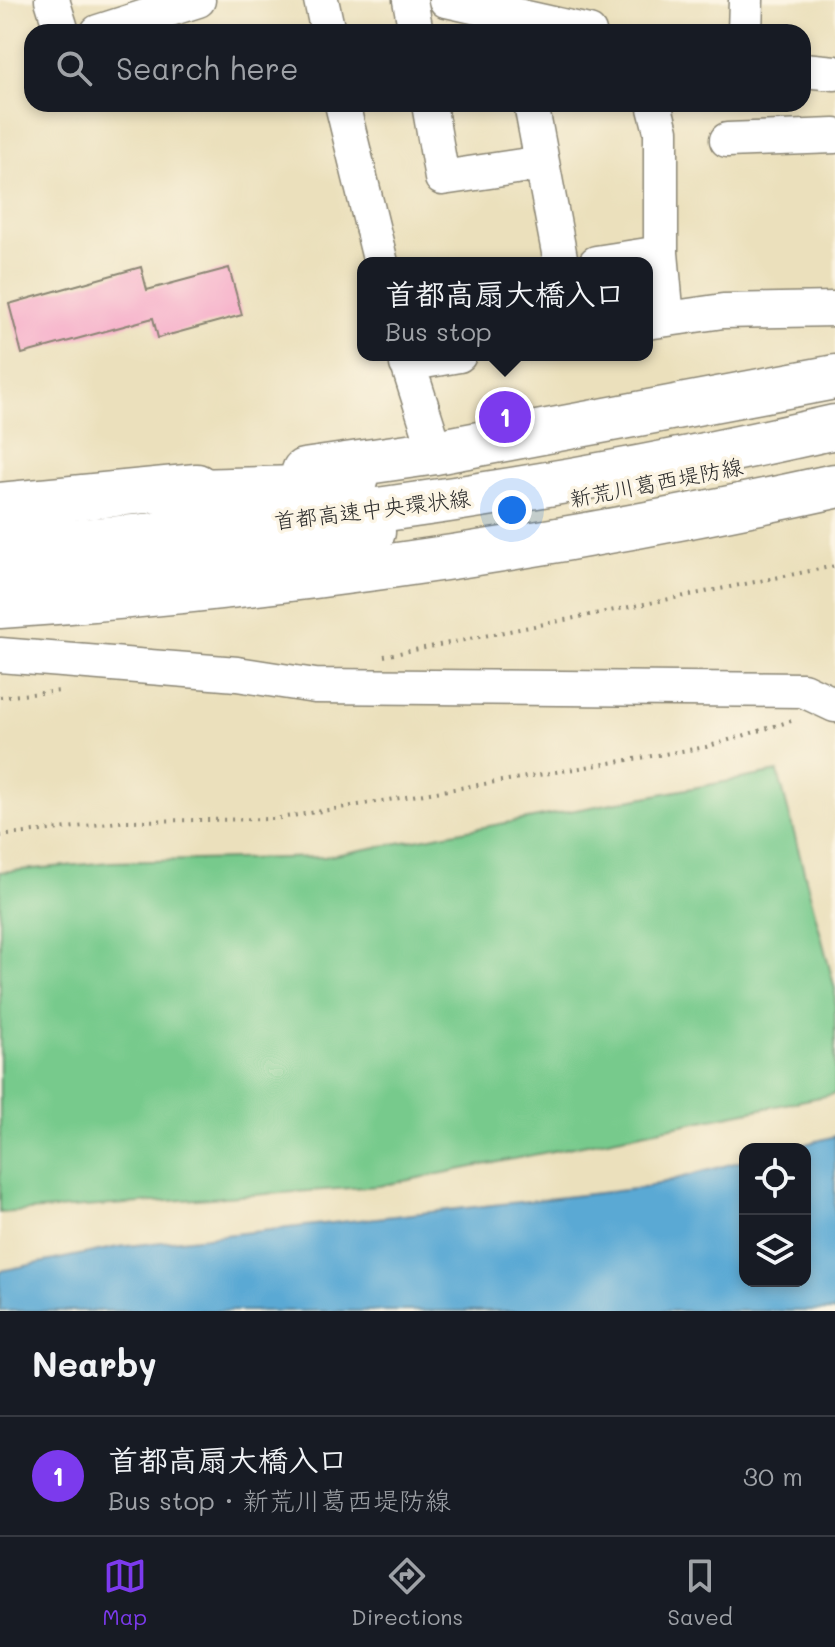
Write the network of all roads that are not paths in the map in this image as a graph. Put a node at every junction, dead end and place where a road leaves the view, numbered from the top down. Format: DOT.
graph roads {
  1 [pos="52,0"];
  2 [pos="198,0"];
  3 [pos="321,0"];
  4 [pos="410,0"];
  5 [pos="446,0"];
  6 [pos="746,0"];
  7 [pos="60,24"];
  8 [pos="123,24"];
  9 [pos="326,24"];
  10 [pos="414,24"];
  11 [pos="517,24"];
  12 [pos="745,24"];
  13 [pos="811,71"];
  14 [pos="835,73"];
  15 [pos="344,112"];
  16 [pos="430,112"];
  17 [pos="532,112"];
  18 [pos="656,112"];
  19 [pos="835,136"];
  20 [pos="727,140"];
  21 [pos="542,163"];
  22 [pos="661,253"];
  23 [pos="380,257"];
  24 [pos="560,257"];
  25 [pos="635,257"];
  26 [pos="835,309"];
  27 [pos="657,320"];
  28 [pos="406,361"];
  29 [pos="835,377"];
  30 [pos="835,402"];
  31 [pos="835,427"];
  32 [pos="835,445"];
  33 [pos="436,452"];
  34 [pos="835,457"];
  35 [pos="835,469"];
  36 [pos="835,486"];
  37 [pos="161,492"];
  38 [pos="0,505"];
  39 [pos="488,524"];
  40 [pos="0,546"];
  41 [pos="199,556"];
  42 [pos="329,560"];
  43 [pos="0,571"];
  44 [pos="0,589"];
  45 [pos="0,606"];
  46 [pos="0,655"];
  47 [pos="835,705"];
  1 -- 7 [label="street"];
  2 -- 8 [label="street"];
  3 -- 9 [label="street"];
  4 -- 10 [label="street"];
  5 -- 11 [label="street"];
  6 -- 12 [label="street"];
  13 -- 14 [label="street"];
  15 -- 23 [label="street"];
  16 -- 21 [label="street"];
  17 -- 21 [label="street"];
  18 -- 22 [label="street"];
  19 -- 20 [label="street"];
  21 -- 24 [label="street"];
  22 -- 25 [label="street"];
  22 -- 27 [label="street"];
  26 -- 27 [label="street"];
  28 -- 33 [label="street"];
  29 -- 33 [label="main road"];
  30 -- 37 [label="main road"];
  31 -- 40 [label="main road, 首都高速中央環状線"];
  32 -- 41 [label="main road, 新荒川葛西堤防線"];
  33 -- 37 [label="main road"];
  34 -- 39 [label="main road"];
  35 -- 42 [label="main road"];
  36 -- 45 [label="main road"];
  37 -- 38 [label="main road"];
  39 -- 41 [label="main road"];
  39 -- 42 [label="main road"];
  41 -- 43 [label="main road, 新荒川葛西堤防線"];
  42 -- 44 [label="main road"];
  46 -- 47 [label="street"];
}
